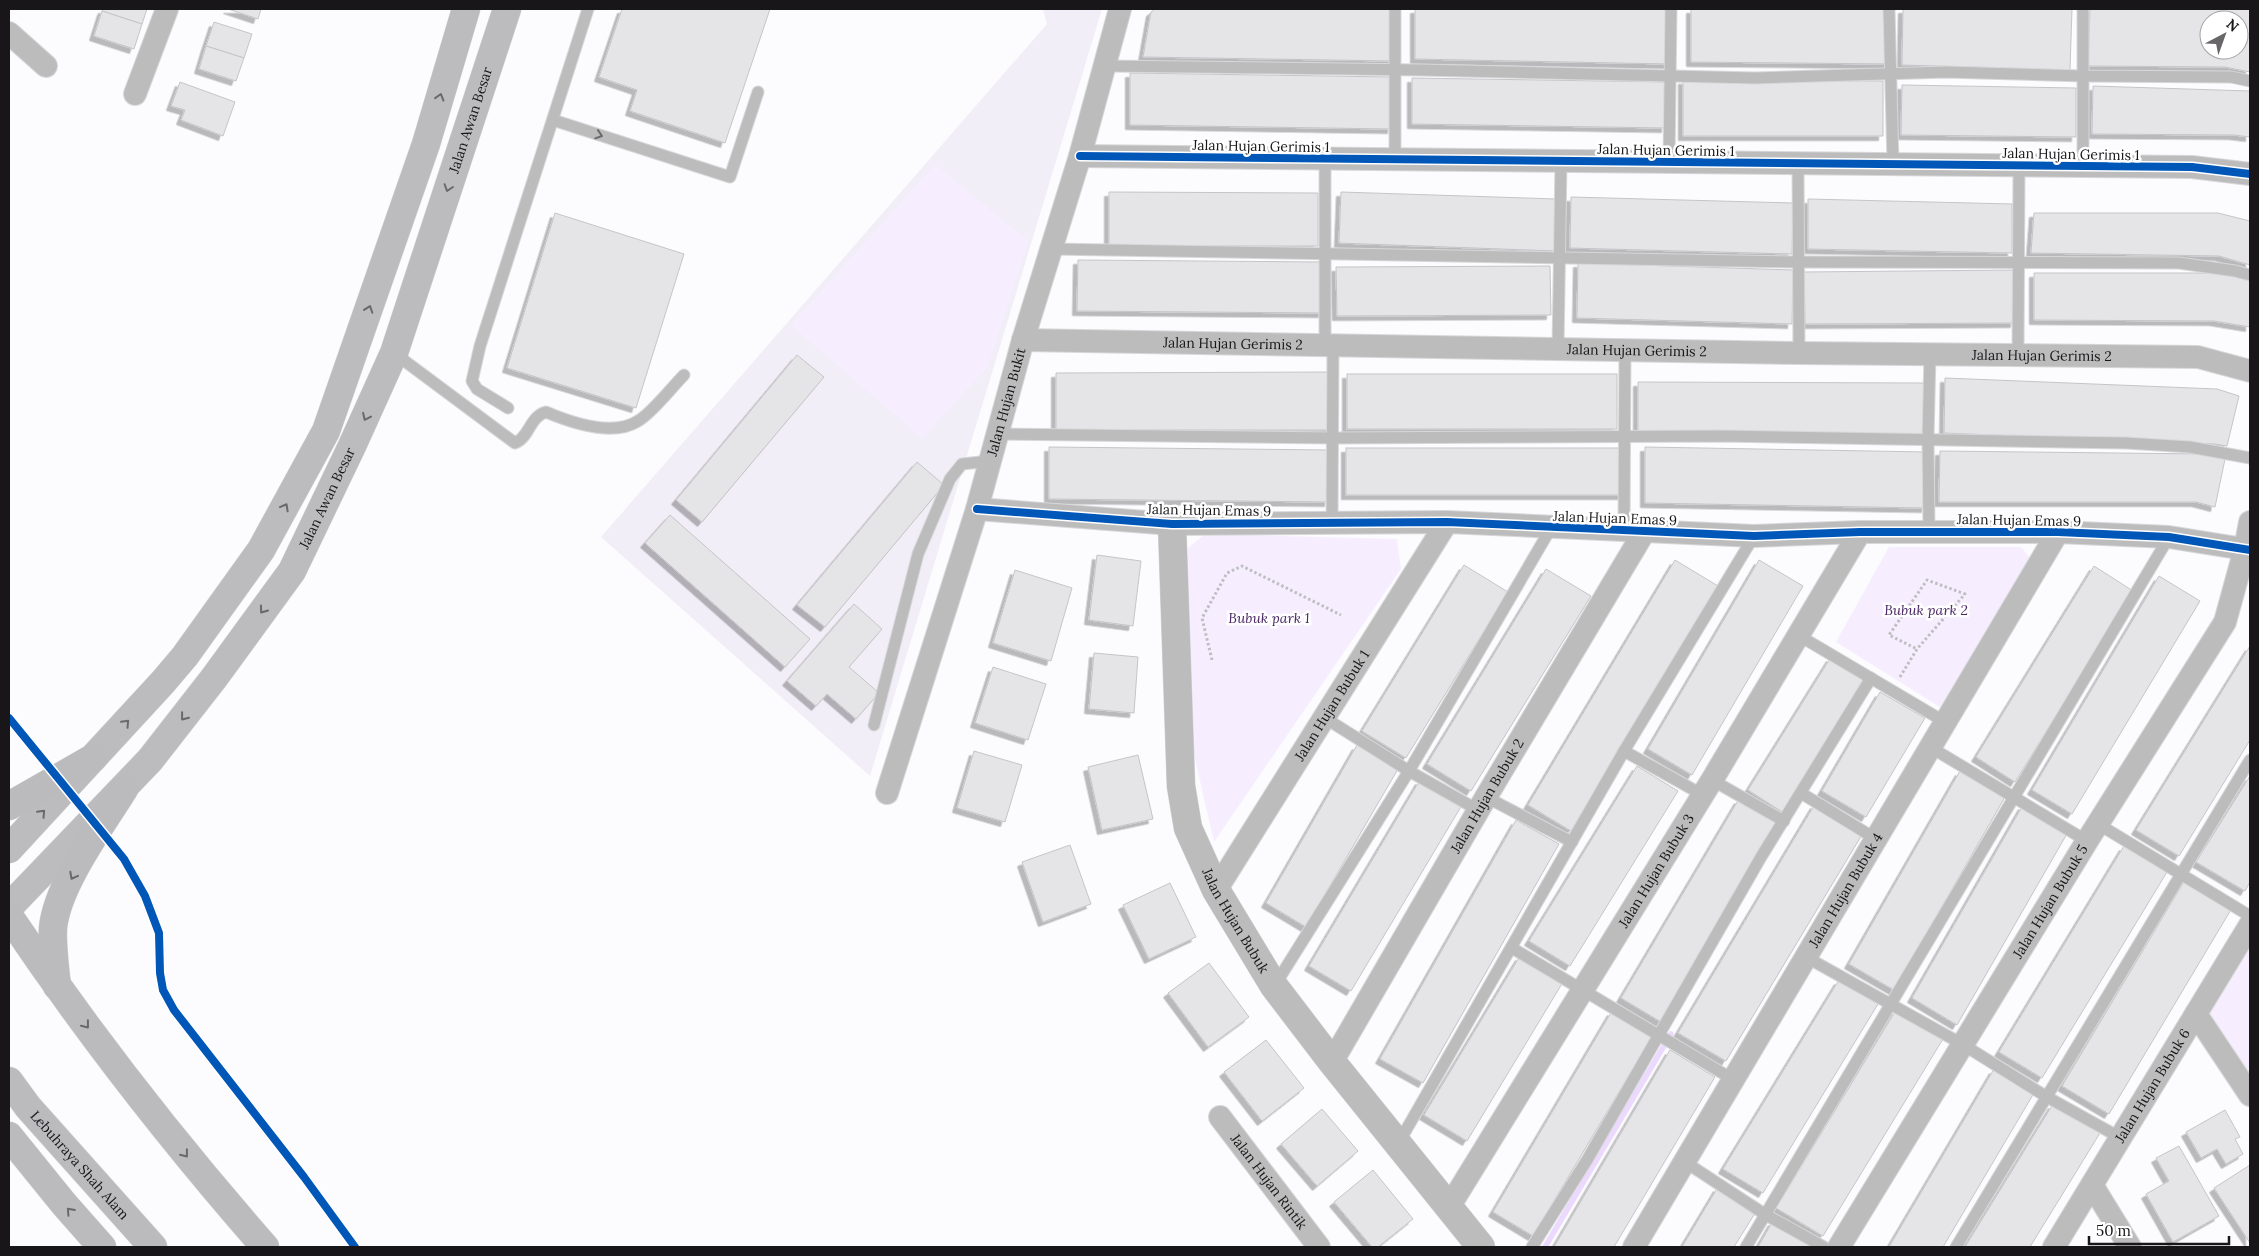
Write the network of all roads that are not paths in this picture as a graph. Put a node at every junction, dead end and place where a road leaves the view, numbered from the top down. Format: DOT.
graph roads {
  1 [pos="167,9"];
  2 [pos="466,9"];
  3 [pos="507,9"];
  4 [pos="588,9"];
  5 [pos="1120,9"];
  6 [pos="1395,9"];
  7 [pos="1671,9"];
  8 [pos="1889,9"];
  9 [pos="2084,9"];
  10 [pos="9,33"];
  11 [pos="46,66"];
  12 [pos="1105,66"];
  13 [pos="1396,69"];
  14 [pos="1890,74"];
  15 [pos="1672,75"];
  16 [pos="2082,76"];
  17 [pos="2250,80"];
  18 [pos="758,92"];
  19 [pos="135,94"];
  20 [pos="553,120"];
  21 [pos="1080,156"];
  22 [pos="1326,159"];
  23 [pos="1395,159"];
  24 [pos="1561,161"];
  25 [pos="1669,162"];
  26 [pos="1798,163"];
  27 [pos="1893,164"];
  28 [pos="2019,166"];
  29 [pos="2083,166"];
  30 [pos="2250,174"];
  31 [pos="1051,249"];
  32 [pos="1325,254"];
  33 [pos="1559,258"];
  34 [pos="1799,262"];
  35 [pos="2019,262"];
  36 [pos="2250,275"];
  37 [pos="1023,340"];
  38 [pos="1329,345"];
  39 [pos="1558,348"];
  40 [pos="1625,349"];
  41 [pos="1799,353"];
  42 [pos="1930,354"];
  43 [pos="2018,355"];
  44 [pos="390,362"];
  45 [pos="2250,371"];
  46 [pos="684,375"];
  47 [pos="508,408"];
  48 [pos="997,434"];
  49 [pos="1624,436"];
  50 [pos="1332,438"];
  51 [pos="1928,439"];
  52 [pos="2250,458"];
  53 [pos="990,461"];
  54 [pos="977,509"];
  55 [pos="1447,522"];
  56 [pos="2250,522"];
  57 [pos="1332,523"];
  58 [pos="1172,524"];
  59 [pos="1551,528"];
  60 [pos="1634,531"];
  61 [pos="1929,531"];
  62 [pos="1860,532"];
  63 [pos="2058,532"];
  64 [pos="1754,536"];
  65 [pos="2169,537"];
  66 [pos="2248,550"];
  67 [pos="1798,634"];
  68 [pos="1871,678"];
  69 [pos="1325,718"];
  70 [pos="1945,722"];
  71 [pos="874,725"];
  72 [pos="1930,747"];
  73 [pos="1624,751"];
  74 [pos="93,758"];
  75 [pos="2250,760"];
  76 [pos="1409,771"];
  77 [pos="1707,787"];
  78 [pos="124,789"];
  79 [pos="886,793"];
  80 [pos="1801,793"];
  81 [pos="2015,796"];
  82 [pos="1482,803"];
  83 [pos="9,806"];
  84 [pos="1784,822"];
  85 [pos="2093,833"];
  86 [pos="1876,839"];
  87 [pos="1572,842"];
  88 [pos="9,849"];
  89 [pos="2181,875"];
  90 [pos="1216,890"];
  91 [pos="9,908"];
  92 [pos="9,916"];
  93 [pos="2250,916"];
  94 [pos="2250,925"];
  95 [pos="1512,948"];
  96 [pos="1806,957"];
  97 [pos="1274,986"];
  98 [pos="57,987"];
  99 [pos="1583,989"];
  100 [pos="1892,1005"];
  101 [pos="2196,1014"];
  102 [pos="1664,1039"];
  103 [pos="1962,1044"];
  104 [pos="1332,1062"];
  105 [pos="1734,1080"];
  106 [pos="9,1081"];
  107 [pos="2250,1095"];
  108 [pos="2047,1097"];
  109 [pos="1220,1117"];
  110 [pos="9,1136"];
  111 [pos="2119,1137"];
  112 [pos="1398,1144"];
  113 [pos="1685,1162"];
  114 [pos="2092,1185"];
  115 [pos="1449,1207"];
  116 [pos="1766,1215"];
  117 [pos="102,1247"];
  118 [pos="153,1247"];
  119 [pos="265,1247"];
  120 [pos="1319,1247"];
  121 [pos="1481,1247"];
  122 [pos="1532,1247"];
  123 [pos="1634,1247"];
  124 [pos="1746,1247"];
  125 [pos="1824,1247"];
  126 [pos="1839,1247"];
  127 [pos="1956,1247"];
  128 [pos="2054,1247"];
  129 [pos="2130,1247"];
  1 -- 19 [label="street"];
  74 -- 2 [label="main road, one-way"];
  3 -- 44 [label="main road, Jalan Awan Besar, one-way"];
  4 -- 20 [label="lane"];
  5 -- 12 [label="street, Jalan Hujan Bukit"];
  6 -- 13 [label="lane"];
  7 -- 15 [label="lane"];
  8 -- 14 [label="lane"];
  9 -- 16 [label="lane"];
  10 -- 11 [label="street"];
  12 -- 13 [label="lane"];
  12 -- 21 [label="street, Jalan Hujan Bukit"];
  13 -- 15 [label="lane"];
  13 -- 23 [label="lane"];
  14 -- 15 [label="lane"];
  14 -- 16 [label="lane"];
  14 -- 27 [label="lane"];
  15 -- 25 [label="lane"];
  16 -- 17 [label="lane"];
  16 -- 29 [label="lane"];
  20 -- 18 [label="lane, one-way"];
  20 -- 47 [label="lane"];
  21 -- 22 [label="street, Jalan Hujan Gerimis 1"];
  21 -- 31 [label="street, Jalan Hujan Bukit"];
  22 -- 23 [label="street, Jalan Hujan Gerimis 1"];
  22 -- 32 [label="lane"];
  23 -- 24 [label="street, Jalan Hujan Gerimis 1"];
  24 -- 25 [label="street, Jalan Hujan Gerimis 1"];
  24 -- 33 [label="lane"];
  25 -- 26 [label="street, Jalan Hujan Gerimis 1"];
  26 -- 27 [label="street, Jalan Hujan Gerimis 1"];
  26 -- 34 [label="lane"];
  27 -- 28 [label="street, Jalan Hujan Gerimis 1"];
  28 -- 29 [label="street, Jalan Hujan Gerimis 1"];
  28 -- 35 [label="lane"];
  29 -- 30 [label="street, Jalan Hujan Gerimis 1"];
  31 -- 32 [label="lane"];
  31 -- 37 [label="street, Jalan Hujan Bukit"];
  32 -- 33 [label="lane"];
  32 -- 38 [label="lane"];
  33 -- 34 [label="lane"];
  33 -- 39 [label="lane"];
  34 -- 35 [label="lane"];
  34 -- 41 [label="lane"];
  35 -- 36 [label="lane"];
  35 -- 43 [label="lane"];
  37 -- 38 [label="street, Jalan Hujan Gerimis 2"];
  37 -- 48 [label="street, Jalan Hujan Bukit"];
  38 -- 39 [label="street, Jalan Hujan Gerimis 2"];
  38 -- 50 [label="lane"];
  39 -- 40 [label="street, Jalan Hujan Gerimis 2"];
  40 -- 41 [label="street, Jalan Hujan Gerimis 2"];
  40 -- 49 [label="lane"];
  41 -- 42 [label="street, Jalan Hujan Gerimis 2"];
  42 -- 43 [label="street, Jalan Hujan Gerimis 2"];
  42 -- 51 [label="lane"];
  43 -- 45 [label="street, Jalan Hujan Gerimis 2"];
  44 -- 46 [label="lane"];
  44 -- 78 [label="main road, Jalan Awan Besar, one-way"];
  48 -- 50 [label="lane"];
  48 -- 53 [label="street, Jalan Hujan Bukit"];
  49 -- 50 [label="lane"];
  49 -- 51 [label="lane"];
  49 -- 60 [label="lane"];
  50 -- 57 [label="lane"];
  51 -- 52 [label="lane"];
  51 -- 61 [label="lane"];
  53 -- 54 [label="street, Jalan Hujan Bukit"];
  53 -- 71 [label="lane"];
  54 -- 58 [label="street, Jalan Hujan Emas 9"];
  54 -- 79 [label="street, Jalan Hujan Bukit"];
  55 -- 57 [label="street, Jalan Hujan Emas 9"];
  55 -- 59 [label="street, Jalan Hujan Emas 9"];
  55 -- 69 [label="street, Jalan Hujan Bubuk 1"];
  56 -- 66 [label="street, Jalan Hujan Bubuk 5"];
  57 -- 58 [label="street, Jalan Hujan Emas 9"];
  58 -- 90 [label="street, Jalan Hujan Bubuk"];
  59 -- 60 [label="street, Jalan Hujan Emas 9"];
  59 -- 76 [label="lane"];
  60 -- 64 [label="street, Jalan Hujan Emas 9"];
  60 -- 82 [label="street, Jalan Hujan Bubuk 2"];
  61 -- 62 [label="street, Jalan Hujan Emas 9"];
  61 -- 63 [label="street, Jalan Hujan Emas 9"];
  62 -- 64 [label="street, Jalan Hujan Emas 9"];
  62 -- 67 [label="street, Jalan Hujan Bubuk 3"];
  63 -- 65 [label="street, Jalan Hujan Emas 9"];
  63 -- 70 [label="street, Jalan Hujan Bubuk 4"];
  64 -- 73 [label="lane"];
  65 -- 66 [label="street, Jalan Hujan Emas 9"];
  65 -- 81 [label="lane"];
  66 -- 85 [label="street, Jalan Hujan Bubuk 5"];
  67 -- 68 [label="lane"];
  67 -- 77 [label="street, Jalan Hujan Bubuk 3"];
  68 -- 70 [label="lane"];
  68 -- 80 [label="lane"];
  69 -- 76 [label="lane"];
  69 -- 90 [label="street, Jalan Hujan Bubuk 1"];
  70 -- 72 [label="street, Jalan Hujan Bubuk 4"];
  72 -- 81 [label="lane"];
  72 -- 86 [label="street, Jalan Hujan Bubuk 4"];
  73 -- 77 [label="lane"];
  73 -- 87 [label="lane"];
  74 -- 83 [label="highway"];
  88 -- 74 [label="main road, one-way"];
  75 -- 89 [label="lane"];
  76 -- 82 [label="lane"];
  76 -- 97 [label="lane"];
  77 -- 84 [label="lane"];
  77 -- 99 [label="street, Jalan Hujan Bubuk 3"];
  78 -- 91 [label="main road, Jalan Awan Besar"];
  78 -- 98 [label="highway, one-way"];
  80 -- 84 [label="lane"];
  80 -- 86 [label="lane"];
  81 -- 85 [label="lane"];
  81 -- 100 [label="lane"];
  82 -- 87 [label="lane"];
  82 -- 104 [label="street, Jalan Hujan Bubuk 2"];
  84 -- 102 [label="lane"];
  85 -- 89 [label="lane"];
  85 -- 103 [label="street, Jalan Hujan Bubuk 5"];
  86 -- 96 [label="street, Jalan Hujan Bubuk 4"];
  87 -- 95 [label="lane"];
  89 -- 93 [label="lane"];
  89 -- 108 [label="lane"];
  90 -- 97 [label="street, Jalan Hujan Bubuk"];
  92 -- 98 [label="highway"];
  94 -- 101 [label="street, Jalan Hujan Bubuk 6"];
  95 -- 99 [label="lane"];
  95 -- 112 [label="lane"];
  96 -- 100 [label="lane"];
  96 -- 105 [label="street, Jalan Hujan Bubuk 4"];
  97 -- 104 [label="street, Jalan Hujan Bubuk"];
  98 -- 119 [label="highway, one-way"];
  99 -- 102 [label="lane"];
  99 -- 115 [label="street, Jalan Hujan Bubuk 3"];
  100 -- 103 [label="lane"];
  100 -- 116 [label="lane"];
  101 -- 107 [label="street"];
  101 -- 111 [label="street, Jalan Hujan Bubuk 6"];
  102 -- 105 [label="lane"];
  102 -- 122 [label="lane"];
  103 -- 108 [label="lane"];
  103 -- 126 [label="street, Jalan Hujan Bubuk 5"];
  104 -- 112 [label="street, Jalan Hujan Bubuk"];
  105 -- 113 [label="street, Jalan Hujan Bubuk 4"];
  106 -- 118 [label="highway, Lebuhraya Shah Alam"];
  108 -- 111 [label="lane"];
  108 -- 127 [label="lane"];
  109 -- 120 [label="street, Jalan Hujan Rintik"];
  117 -- 110 [label="highway, one-way"];
  111 -- 114 [label="street, Jalan Hujan Bubuk 6"];
  112 -- 115 [label="street, Jalan Hujan Bubuk"];
  113 -- 116 [label="lane"];
  113 -- 123 [label="street, Jalan Hujan Bubuk 4"];
  114 -- 128 [label="street, Jalan Hujan Bubuk 6"];
  114 -- 129 [label="street"];
  115 -- 121 [label="street, Jalan Hujan Bubuk"];
  116 -- 124 [label="lane"];
  116 -- 125 [label="lane"];
}
